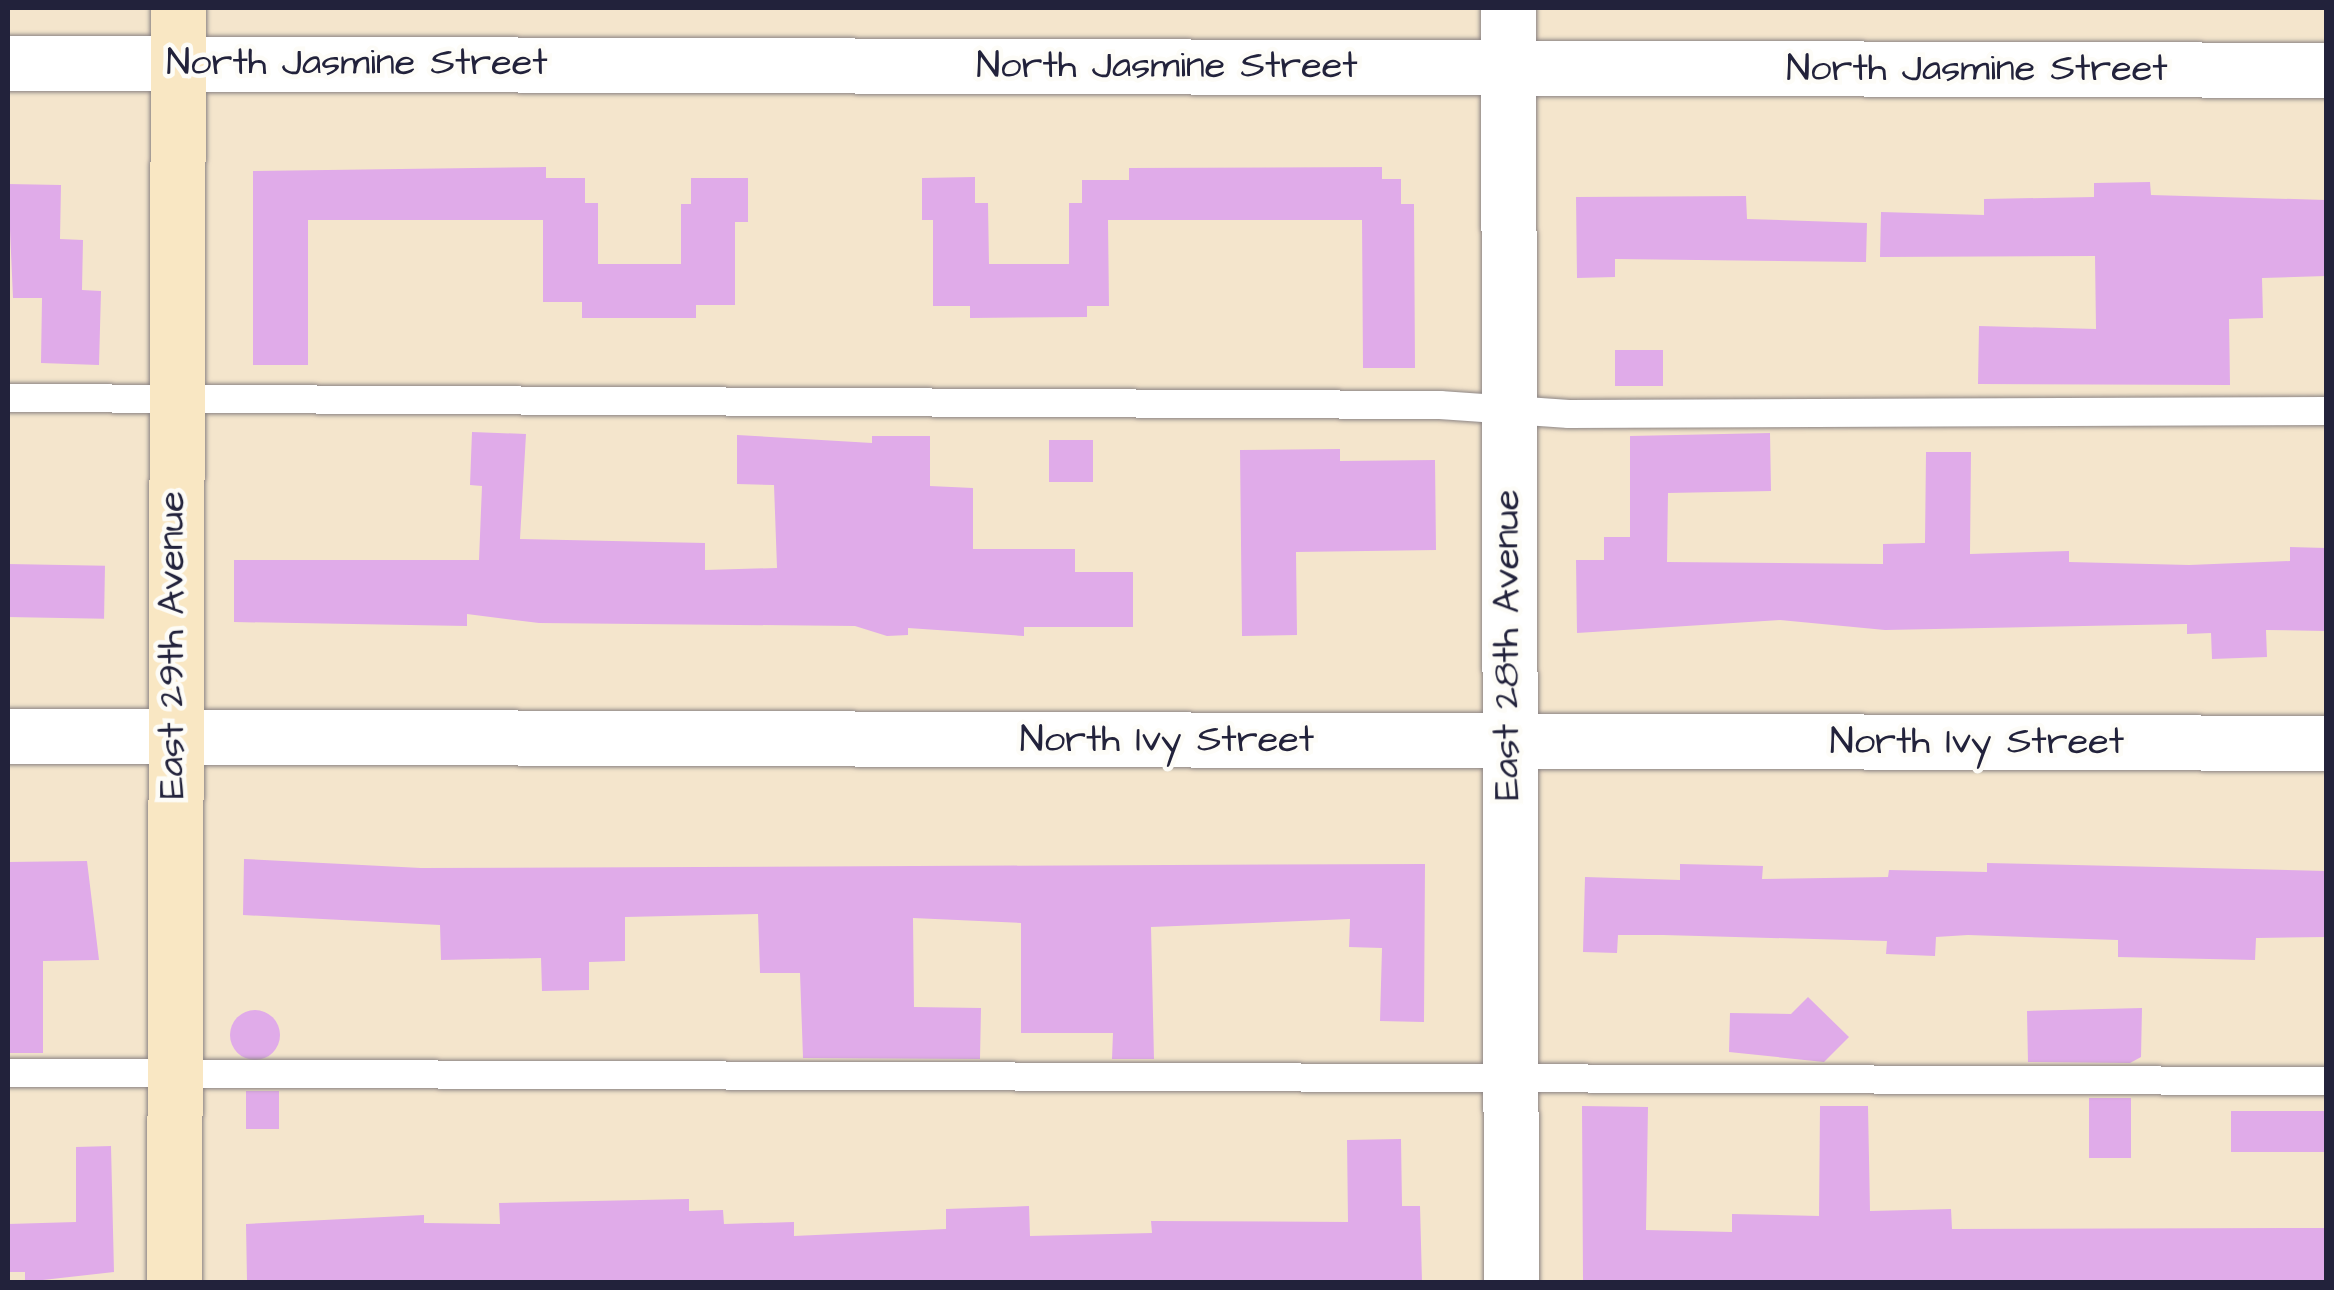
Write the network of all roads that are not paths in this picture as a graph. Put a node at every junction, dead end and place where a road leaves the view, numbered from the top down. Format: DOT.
graph roads {
  1 [pos="178,8"];
  2 [pos="1508,8"];
  3 [pos="8,63"];
  4 [pos="178,64"];
  5 [pos="1508,69"];
  6 [pos="2326,70"];
  7 [pos="8,398"];
  8 [pos="171,398"];
  9 [pos="1506,409"];
  10 [pos="2326,410"];
  11 [pos="8,736"];
  12 [pos="174,737"];
  13 [pos="1508,742"];
  14 [pos="2326,744"];
  15 [pos="8,1074"];
  16 [pos="174,1074"];
  17 [pos="1511,1078"];
  18 [pos="2326,1081"];
  19 [pos="174,1282"];
  20 [pos="1511,1282"];
  1 -- 4 [label="street, East 29th Avenue"];
  2 -- 5 [label="street, East 28th Avenue"];
  3 -- 4 [label="street, North Jasmine Street"];
  4 -- 5 [label="street, North Jasmine Street"];
  4 -- 8 [label="street, East 29th Avenue"];
  5 -- 6 [label="street, North Jasmine Street"];
  5 -- 9 [label="street, East 28th Avenue"];
  7 -- 8 [label="lane"];
  8 -- 9 [label="lane"];
  8 -- 12 [label="street, East 29th Avenue"];
  9 -- 10 [label="lane"];
  9 -- 13 [label="street, East 28th Avenue"];
  11 -- 12 [label="street, North Ivy Street"];
  12 -- 13 [label="street, North Ivy Street"];
  12 -- 16 [label="street, East 29th Avenue"];
  13 -- 14 [label="street, North Ivy Street"];
  13 -- 17 [label="street, East 28th Avenue"];
  15 -- 16 [label="lane"];
  16 -- 17 [label="lane"];
  16 -- 19 [label="street, East 29th Avenue"];
  17 -- 18 [label="lane"];
  17 -- 20 [label="street, East 28th Avenue"];
}
